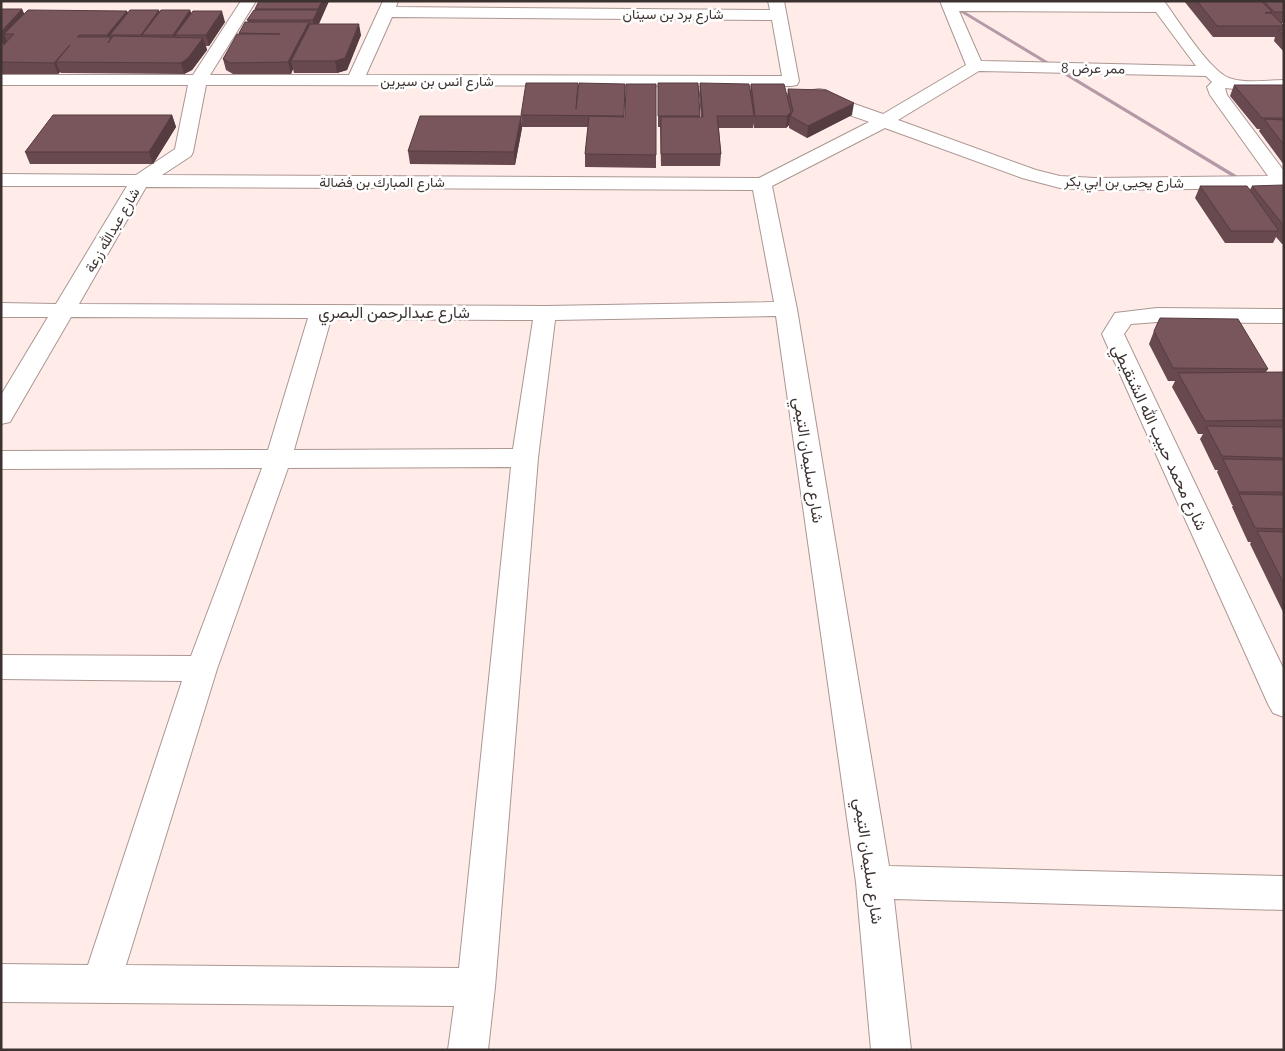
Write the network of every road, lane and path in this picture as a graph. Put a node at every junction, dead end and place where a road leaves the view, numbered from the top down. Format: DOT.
graph roads {
  1 [pos="948,3"];
  2 [pos="1158,4"];
  3 [pos="388,7"];
  4 [pos="778,8"];
  5 [pos="237,11"];
  6 [pos="975,66"];
  7 [pos="1216,76"];
  8 [pos="1,80"];
  9 [pos="198,80"];
  10 [pos="355,81"];
  11 [pos="791,81"];
  12 [pos="1284,85"];
  13 [pos="886,120"];
  14 [pos="1,180"];
  15 [pos="140,182"];
  16 [pos="1282,182"];
  17 [pos="762,184"];
  18 [pos="786,309"];
  19 [pos="1,310"];
  20 [pos="65,310"];
  21 [pos="322,311"];
  22 [pos="545,313"];
  23 [pos="1284,316"];
  24 [pos="1,416"];
  25 [pos="526,458"];
  26 [pos="278,459"];
  27 [pos="1,460"];
  28 [pos="1,667"];
  29 [pos="202,669"];
  30 [pos="1276,671"];
  31 [pos="1284,704"];
  32 [pos="874,882"];
  33 [pos="1284,893"];
  34 [pos="1,983"];
  35 [pos="101,983"];
  36 [pos="476,987"];
  37 [pos="468,1050"];
  38 [pos="891,1050"];
  1 -- 2 [label="street"];
  1 -- 6 [label="street"];
  2 -- 7 [label="street"];
  3 -- 4 [label="street, شارع برد بن سينان"];
  3 -- 10 [label="street"];
  4 -- 11 [label="street"];
  5 -- 9 [label="street, شارع عبدالله زرعة"];
  6 -- 7 [label="street, ممر عرض 8"];
  6 -- 13 [label="street"];
  7 -- 12 [label="street, ممر عرض 8"];
  7 -- 16 [label="street"];
  8 -- 9 [label="street, شارع انس بن سيرين"];
  9 -- 10 [label="street, شارع انس بن سيرين"];
  9 -- 15 [label="street, شارع عبدالله زرعة"];
  10 -- 11 [label="street, شارع انس بن سيرين"];
  11 -- 13 [label="street, شارع يحيى بن ابي بكر"];
  13 -- 16 [label="street, شارع يحيى بن ابي بكر"];
  13 -- 17 [label="street"];
  14 -- 15 [label="street, شارع المبارك بن فضالة"];
  15 -- 17 [label="street, شارع المبارك بن فضالة"];
  15 -- 20 [label="street, شارع عبدالله زرعة"];
  17 -- 18 [label="street, شارع سليمان التيمي"];
  18 -- 22 [label="street, شارع عبدالرحمن البصري"];
  18 -- 32 [label="street, شارع سليمان التيمي"];
  19 -- 20 [label="street, شارع عبدالرحمن البصري"];
  20 -- 21 [label="street, شارع عبدالرحمن البصري"];
  20 -- 24 [label="street, شارع عبدالله زرعة"];
  21 -- 22 [label="street, شارع عبدالرحمن البصري"];
  21 -- 26 [label="street"];
  22 -- 25 [label="street"];
  23 -- 30 [label="street, شارع محمد حبيب الله الشنقيطي"];
  25 -- 26 [label="street"];
  25 -- 36 [label="street"];
  26 -- 27 [label="street"];
  26 -- 29 [label="street"];
  28 -- 29 [label="street"];
  29 -- 35 [label="street"];
  30 -- 31 [label="street, شارع محمد حبيب الله الشنقيطي"];
  32 -- 33 [label="street"];
  32 -- 38 [label="street, شارع سليمان التيمي"];
  34 -- 35 [label="street"];
  35 -- 36 [label="street"];
  36 -- 37 [label="street"];
}
